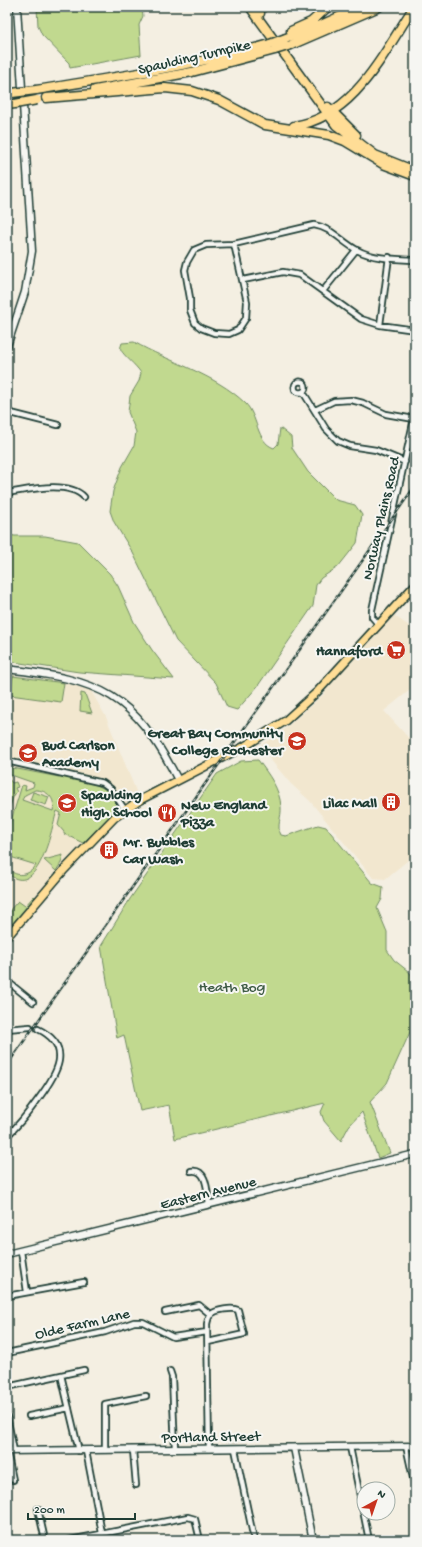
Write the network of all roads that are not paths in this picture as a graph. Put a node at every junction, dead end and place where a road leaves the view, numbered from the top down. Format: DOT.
graph roads {
  1 [pos="17,7"];
  2 [pos="250,7"];
  3 [pos="328,7"];
  4 [pos="361,7"];
  5 [pos="379,7"];
  6 [pos="414,7"];
  7 [pos="258,9"];
  8 [pos="287,39"];
  9 [pos="270,45"];
  10 [pos="10,94"];
  11 [pos="41,99"];
  12 [pos="11,104"];
  13 [pos="330,114"];
  14 [pos="282,128"];
  15 [pos="415,171"];
  16 [pos="415,176"];
  17 [pos="234,244"];
  18 [pos="356,250"];
  19 [pos="389,257"];
  20 [pos="415,260"];
  21 [pos="243,280"];
  22 [pos="323,291"];
  23 [pos="380,325"];
  24 [pos="415,330"];
  25 [pos="415,334"];
  26 [pos="7,346"];
  27 [pos="415,363"];
  28 [pos="303,392"];
  29 [pos="315,410"];
  30 [pos="7,412"];
  31 [pos="414,417"];
  32 [pos="58,425"];
  33 [pos="405,462"];
  34 [pos="7,493"];
  35 [pos="84,497"];
  36 [pos="415,585"];
  37 [pos="378,624"];
  38 [pos="7,669"];
  39 [pos="7,761"];
  40 [pos="178,780"];
  41 [pos="125,810"];
  42 [pos="7,938"];
  43 [pos="7,981"];
  44 [pos="33,1002"];
  45 [pos="30,1027"];
  46 [pos="7,1029"];
  47 [pos="38,1029"];
  48 [pos="7,1136"];
  49 [pos="415,1154"];
  50 [pos="191,1171"];
  51 [pos="209,1204"];
  52 [pos="21,1251"];
  53 [pos="7,1254"];
  54 [pos="84,1282"];
  55 [pos="27,1292"];
  56 [pos="7,1296"];
  57 [pos="165,1312"];
  58 [pos="211,1315"];
  59 [pos="207,1332"];
  60 [pos="208,1342"];
  61 [pos="7,1353"];
  62 [pos="84,1370"];
  63 [pos="170,1371"];
  64 [pos="61,1375"];
  65 [pos="7,1387"];
  66 [pos="146,1396"];
  67 [pos="69,1408"];
  68 [pos="7,1416"];
  69 [pos="29,1416"];
  70 [pos="406,1446"];
  71 [pos="415,1446"];
  72 [pos="350,1447"];
  73 [pos="294,1448"];
  74 [pos="209,1449"];
  75 [pos="235,1449"];
  76 [pos="105,1450"];
  77 [pos="133,1450"];
  78 [pos="175,1450"];
  79 [pos="9,1451"];
  80 [pos="79,1451"];
  81 [pos="86,1451"];
  82 [pos="13,1480"];
  83 [pos="136,1485"];
  84 [pos="415,1487"];
  85 [pos="38,1510"];
  86 [pos="102,1533"];
  87 [pos="45,1540"];
  88 [pos="71,1540"];
  89 [pos="200,1540"];
  90 [pos="254,1540"];
  91 [pos="313,1540"];
  92 [pos="369,1540"];
  1 -- 26 [label="street"];
  2 -- 13 [label="highway"];
  3 -- 8 [label="highway"];
  4 -- 8 [label="highway, Spaulding Turnpike"];
  5 -- 8 [label="highway, Spaulding Turnpike"];
  6 -- 13 [label="highway"];
  7 -- 13 [label="highway"];
  8 -- 9 [label="highway, Spaulding Turnpike, bridge"];
  9 -- 10 [label="highway, Spaulding Turnpike, bridge"];
  9 -- 11 [label="highway, Spaulding Turnpike"];
  11 -- 12 [label="highway, Spaulding Turnpike, bridge"];
  11 -- 14 [label="highway"];
  13 -- 14 [label="highway"];
  13 -- 15 [label="highway"];
  14 -- 16 [label="highway"];
  17 -- 18 [label="street"];
  17 -- 21 [label="street"];
  17 -- 21 [label="street"];
  18 -- 19 [label="street"];
  18 -- 22 [label="street"];
  19 -- 20 [label="street"];
  19 -- 23 [label="street"];
  21 -- 22 [label="street"];
  22 -- 23 [label="street"];
  23 -- 24 [label="street"];
  25 -- 27 [label="street"];
  28 -- 29 [label="street"];
  29 -- 31 [label="street"];
  29 -- 33 [label="street"];
  30 -- 32 [label="street"];
  31 -- 33 [label="street, Norway Plains Road"];
  33 -- 37 [label="street, Norway Plains Road"];
  34 -- 35 [label="street"];
  36 -- 37 [label="main road"];
  37 -- 40 [label="main road"];
  38 -- 40 [label="street"];
  39 -- 41 [label="street"];
  40 -- 41 [label="main road"];
  41 -- 42 [label="main road"];
  43 -- 44 [label="street"];
  45 -- 46 [label="street"];
  47 -- 48 [label="street"];
  49 -- 51 [label="street, Eastern Avenue"];
  50 -- 51 [label="street"];
  51 -- 52 [label="street, Eastern Avenue"];
  52 -- 53 [label="street, Eastern Avenue"];
  52 -- 55 [label="street"];
  54 -- 55 [label="street"];
  55 -- 56 [label="street"];
  57 -- 58 [label="street"];
  58 -- 59 [label="street"];
  58 -- 60 [label="street"];
  59 -- 60 [label="street"];
  59 -- 61 [label="street, Olde Farm Lane"];
  60 -- 74 [label="street"];
  62 -- 64 [label="street"];
  63 -- 78 [label="street"];
  64 -- 65 [label="street"];
  64 -- 67 [label="street"];
  66 -- 76 [label="street"];
  67 -- 69 [label="street"];
  67 -- 80 [label="street"];
  68 -- 79 [label="street"];
  70 -- 71 [label="street, Portland Street"];
  70 -- 72 [label="street, Portland Street"];
  70 -- 84 [label="street"];
  72 -- 73 [label="street, Portland Street"];
  72 -- 92 [label="street"];
  73 -- 75 [label="street, Portland Street"];
  73 -- 91 [label="street"];
  74 -- 75 [label="street, Portland Street"];
  74 -- 78 [label="street, Portland Street"];
  75 -- 90 [label="street"];
  76 -- 77 [label="street, Portland Street"];
  76 -- 81 [label="street, Portland Street"];
  77 -- 78 [label="street, Portland Street"];
  77 -- 83 [label="street"];
  79 -- 80 [label="street, Portland Street"];
  79 -- 82 [label="street"];
  80 -- 81 [label="street, Portland Street"];
  81 -- 86 [label="street"];
  85 -- 87 [label="street"];
  86 -- 88 [label="street"];
  86 -- 89 [label="street"];
}
